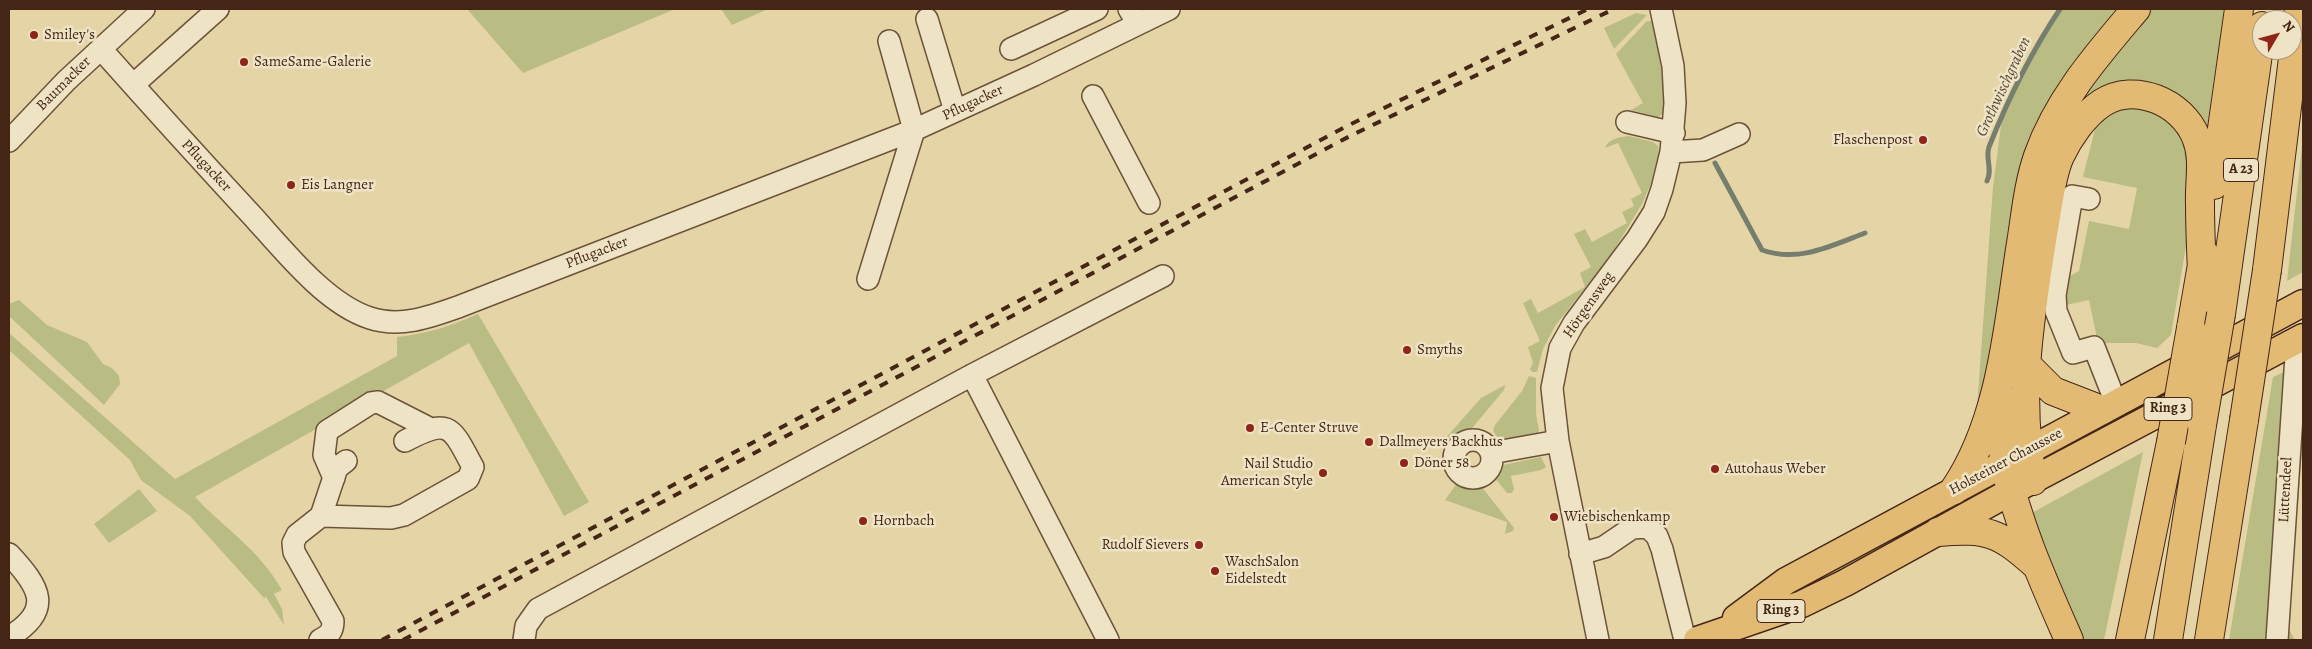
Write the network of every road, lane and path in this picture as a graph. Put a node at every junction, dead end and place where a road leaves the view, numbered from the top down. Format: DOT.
graph roads {
  1 [pos="143,9"];
  2 [pos="218,9"];
  3 [pos="1097,9"];
  4 [pos="1169,9"];
  5 [pos="1661,9"];
  6 [pos="2136,9"];
  7 [pos="2239,9"];
  8 [pos="1134,16"];
  9 [pos="927,20"];
  10 [pos="889,41"];
  11 [pos="100,49"];
  12 [pos="1011,49"];
  13 [pos="2257,60"];
  14 [pos="2296,60"];
  15 [pos="133,85"];
  16 [pos="1093,96"];
  17 [pos="954,111"];
  18 [pos="1627,122"];
  19 [pos="914,130"];
  20 [pos="1739,134"];
  21 [pos="9,142"];
  22 [pos="1672,143"];
  23 [pos="2089,199"];
  24 [pos="1149,203"];
  25 [pos="2202,272"];
  26 [pos="1163,276"];
  27 [pos="868,279"];
  28 [pos="2303,303"];
  29 [pos="2300,339"];
  30 [pos="2025,364"];
  31 [pos="972,375"];
  32 [pos="1999,377"];
  33 [pos="2109,407"];
  34 [pos="429,428"];
  35 [pos="405,441"];
  36 [pos="1558,441"];
  37 [pos="1491,453"];
  38 [pos="2016,457"];
  39 [pos="346,461"];
  40 [pos="334,478"];
  41 [pos="2023,486"];
  42 [pos="1954,490"];
  43 [pos="321,516"];
  44 [pos="1938,532"];
  45 [pos="9,554"];
  46 [pos="1580,554"];
  47 [pos="2037,566"];
  48 [pos="1706,636"];
  49 [pos="9,637"];
  50 [pos="323,639"];
  51 [pos="524,640"];
  52 [pos="1108,640"];
  53 [pos="1598,640"];
  54 [pos="1685,640"];
  55 [pos="2069,640"];
  56 [pos="2130,640"];
  57 [pos="2168,640"];
  58 [pos="2209,640"];
  59 [pos="2277,640"];
  1 -- 11 [label="street, Baumacker"];
  2 -- 15 [label="street"];
  3 -- 12 [label="street"];
  4 -- 8 [label="street, Pflugacker"];
  5 -- 22 [label="street, Hörgensweg"];
  6 -- 32 [label="highway"];
  7 -- 25 [label="highway, A 23"];
  8 -- 17 [label="street, Pflugacker"];
  9 -- 17 [label="street"];
  10 -- 19 [label="street"];
  11 -- 15 [label="street, Pflugacker"];
  11 -- 21 [label="street, Baumacker"];
  13 -- 57 [label="highway, A 23, bridge"];
  14 -- 58 [label="highway, bridge"];
  15 -- 19 [label="street, Pflugacker"];
  16 -- 24 [label="street"];
  17 -- 19 [label="street, Pflugacker"];
  18 -- 22 [label="street"];
  19 -- 27 [label="street"];
  20 -- 22 [label="street"];
  22 -- 36 [label="street, Hörgensweg"];
  23 -- 33 [label="street"];
  25 -- 30 [label="highway"];
  25 -- 56 [label="highway, A 23, bridge"];
  26 -- 31 [label="street"];
  28 -- 33 [label="main road, Holsteiner Chaussee / Ring 3"];
  29 -- 41 [label="main road, Holsteiner Chaussee / Ring 3"];
  29 -- 59 [label="street, Lüttendeel"];
  30 -- 33 [label="highway"];
  30 -- 38 [label="highway"];
  31 -- 51 [label="street"];
  31 -- 52 [label="street"];
  32 -- 38 [label="highway"];
  32 -- 42 [label="highway"];
  33 -- 38 [label="main road, Holsteiner Chaussee / Ring 3"];
  34 -- 35 [label="street"];
  34 -- 40 [label="street"];
  34 -- 43 [label="street"];
  36 -- 37 [label="street"];
  36 -- 46 [label="street, Hörgensweg"];
  38 -- 41 [label="highway"];
  38 -- 42 [label="main road, Holsteiner Chaussee / Ring 3"];
  39 -- 40 [label="street"];
  40 -- 43 [label="street"];
  41 -- 44 [label="main road, Holsteiner Chaussee / Ring 3"];
  41 -- 47 [label="highway"];
  42 -- 48 [label="main road, Holsteiner Chaussee / Ring 3"];
  43 -- 50 [label="street"];
  44 -- 47 [label="highway"];
  44 -- 48 [label="main road, Holsteiner Chaussee / Ring 3"];
  45 -- 49 [label="street"];
  46 -- 53 [label="street, Hörgensweg"];
  46 -- 54 [label="street"];
  47 -- 55 [label="highway"];
}
